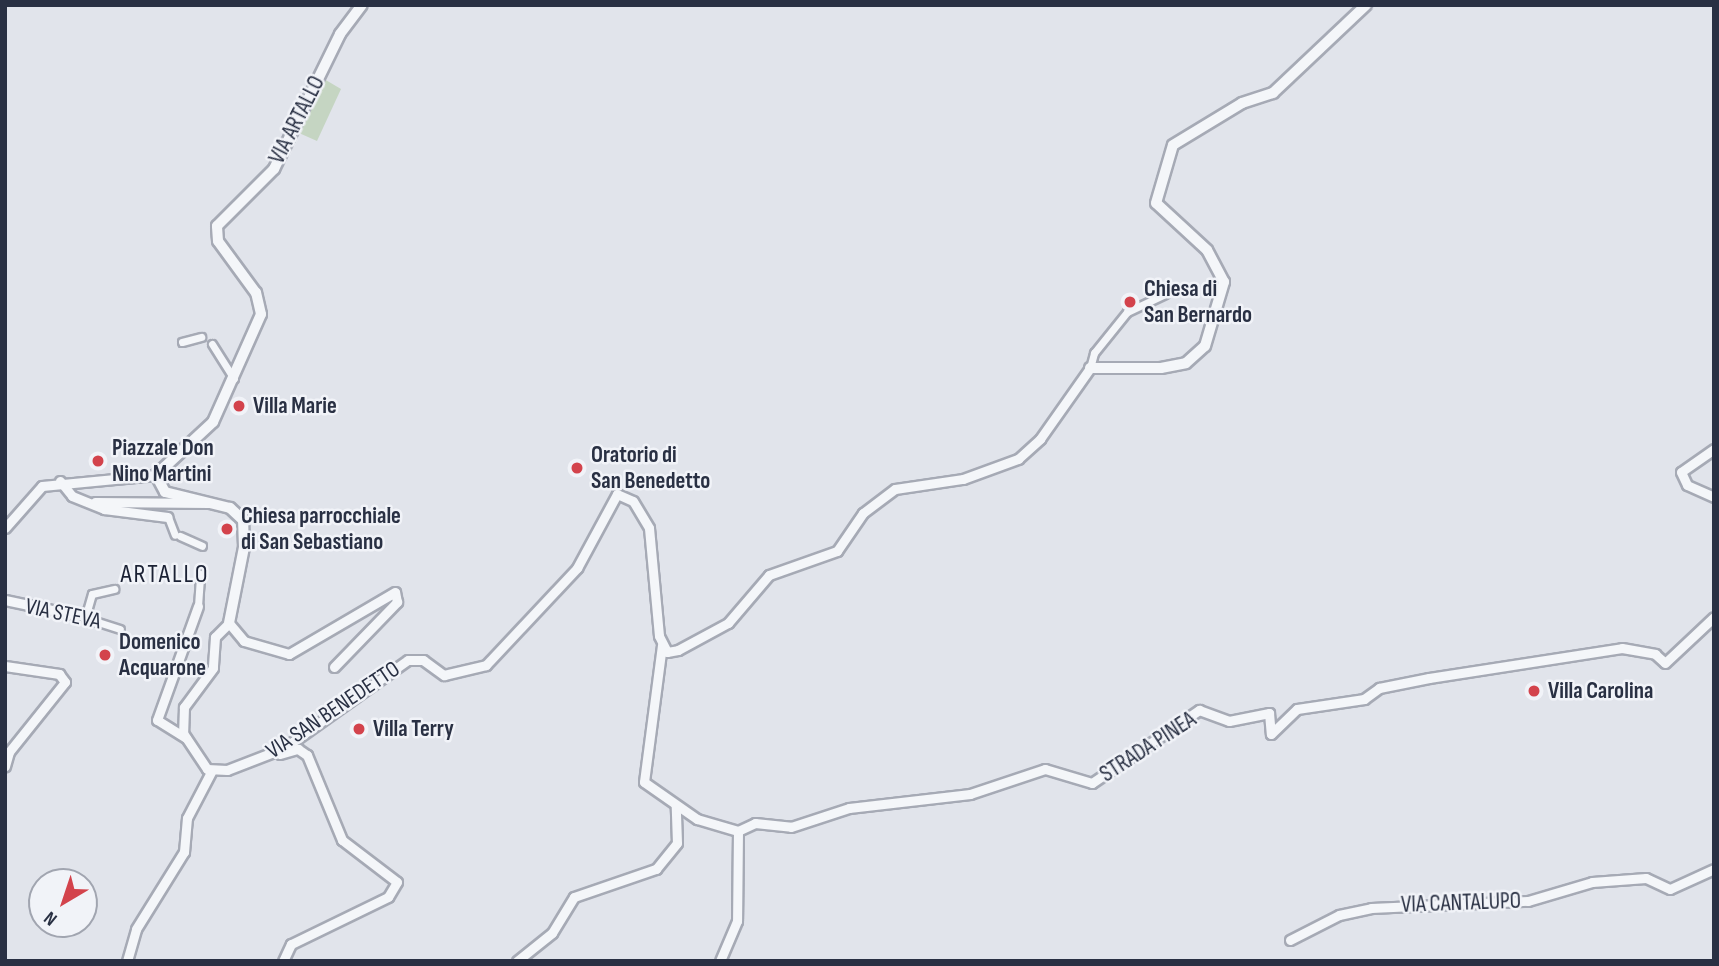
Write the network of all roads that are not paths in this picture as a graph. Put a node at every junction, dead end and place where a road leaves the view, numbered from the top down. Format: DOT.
graph roads {
  1 [pos="362,5"];
  2 [pos="1366,5"];
  3 [pos="1165,294"];
  4 [pos="201,337"];
  5 [pos="182,342"];
  6 [pos="212,344"];
  7 [pos="1090,368"];
  8 [pos="235,380"];
  9 [pos="1714,449"];
  10 [pos="156,475"];
  11 [pos="60,481"];
  12 [pos="1714,497"];
  13 [pos="94,502"];
  14 [pos="214,504"];
  15 [pos="168,517"];
  16 [pos="5,528"];
  17 [pos="202,546"];
  18 [pos="200,574"];
  19 [pos="114,589"];
  20 [pos="5,600"];
  21 [pos="198,606"];
  22 [pos="81,617"];
  23 [pos="1714,617"];
  24 [pos="229,623"];
  25 [pos="120,628"];
  26 [pos="663,645"];
  27 [pos="5,666"];
  28 [pos="334,667"];
  29 [pos="186,738"];
  30 [pos="267,758"];
  31 [pos="5,766"];
  32 [pos="211,772"];
  33 [pos="676,804"];
  34 [pos="737,831"];
  35 [pos="1714,869"];
  36 [pos="1290,940"];
  37 [pos="127,961"];
  38 [pos="283,961"];
  39 [pos="517,961"];
  40 [pos="720,961"];
  1 -- 8 [label="street, VIA ARTALLO"];
  2 -- 7 [label="street"];
  3 -- 7 [label="street"];
  4 -- 5 [label="street"];
  6 -- 8 [label="street"];
  7 -- 26 [label="street"];
  8 -- 10 [label="street, VIA ARTALLO"];
  9 -- 12 [label="street"];
  10 -- 11 [label="street"];
  10 -- 14 [label="street"];
  11 -- 13 [label="street"];
  11 -- 16 [label="street"];
  13 -- 14 [label="street"];
  13 -- 15 [label="street"];
  14 -- 24 [label="street"];
  15 -- 17 [label="street"];
  18 -- 21 [label="street"];
  19 -- 22 [label="street"];
  20 -- 22 [label="street, VIA STEVA"];
  21 -- 29 [label="street"];
  22 -- 25 [label="street, VIA STEVA"];
  23 -- 34 [label="street, STRADA PINEA"];
  24 -- 28 [label="street"];
  24 -- 29 [label="street"];
  26 -- 30 [label="street, VIA SAN BENEDETTO"];
  26 -- 33 [label="street"];
  27 -- 31 [label="street"];
  29 -- 32 [label="street"];
  30 -- 32 [label="street, VIA SAN BENEDETTO"];
  30 -- 38 [label="street"];
  32 -- 37 [label="street"];
  33 -- 34 [label="street"];
  33 -- 39 [label="street"];
  34 -- 40 [label="street"];
  35 -- 36 [label="street, VIA CANTALUPO"];
}
